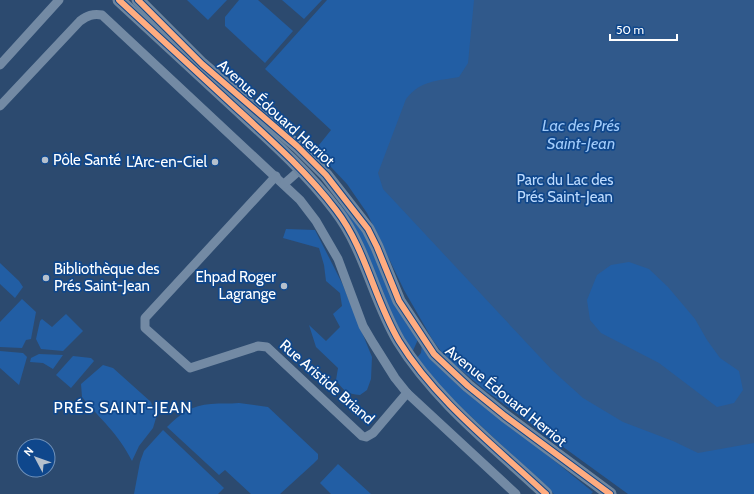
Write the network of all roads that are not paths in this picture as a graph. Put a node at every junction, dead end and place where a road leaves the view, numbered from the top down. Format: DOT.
graph roads {
  1 [pos="59,0"];
  2 [pos="119,0"];
  3 [pos="138,0"];
  4 [pos="0,65"];
  5 [pos="0,104"];
  6 [pos="301,169"];
  7 [pos="276,176"];
  8 [pos="284,184"];
  9 [pos="407,393"];
  10 [pos="516,494"];
  11 [pos="546,494"];
  12 [pos="610,494"];
  1 -- 4 [label="street"];
  2 -- 6 [label="main road, Avenue Édouard Herriot"];
  3 -- 12 [label="main road, Avenue Édouard Herriot"];
  5 -- 7 [label="street"];
  6 -- 8 [label="street"];
  6 -- 11 [label="main road, Avenue Édouard Herriot"];
  7 -- 8 [label="street"];
  7 -- 9 [label="street, Rue Aristide Briand"];
  8 -- 9 [label="street"];
  9 -- 10 [label="street"];
}
